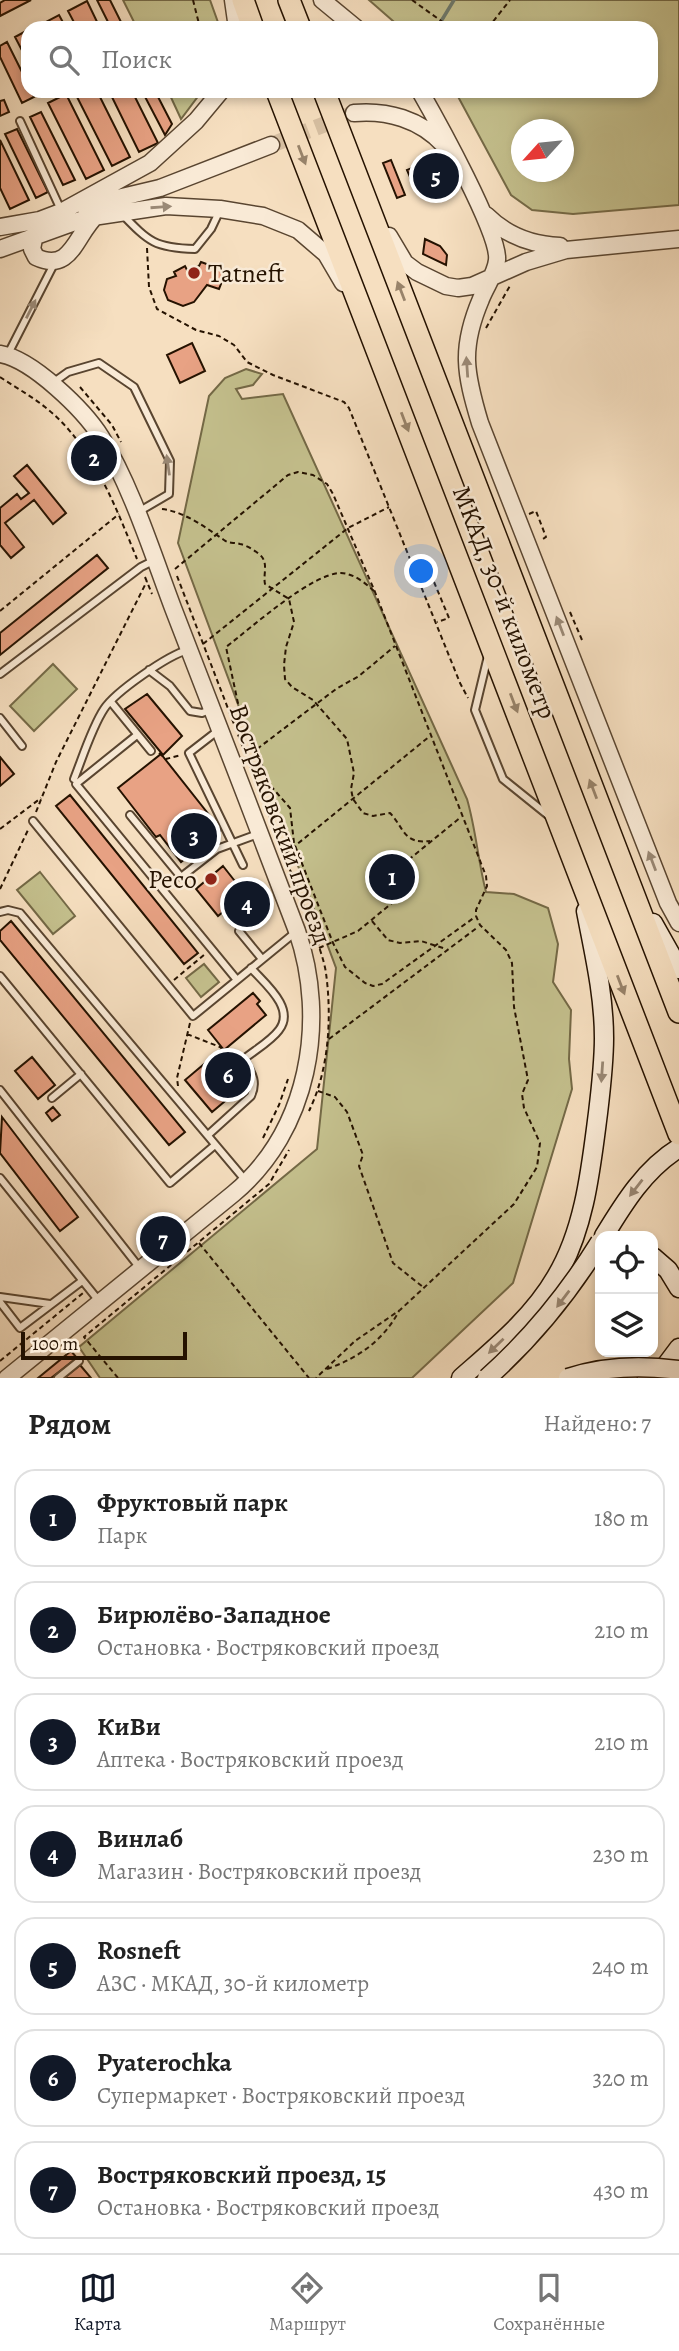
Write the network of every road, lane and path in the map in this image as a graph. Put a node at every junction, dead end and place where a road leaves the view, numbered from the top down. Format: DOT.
graph roads {
  1 [pos="194,0"];
  2 [pos="233,0"];
  3 [pos="243,0"];
  4 [pos="289,0"];
  5 [pos="323,0"];
  6 [pos="412,0"];
  7 [pos="510,0"];
  8 [pos="198,21"];
  9 [pos="236,21"];
  10 [pos="250,21"];
  11 [pos="297,21"];
  12 [pos="348,21"];
  13 [pos="441,21"];
  14 [pos="494,21"];
  15 [pos="216,98"];
  16 [pos="280,98"];
  17 [pos="327,98"];
  18 [pos="424,98"];
  19 [pos="354,113"];
  20 [pos="20,121"];
  21 [pos="343,141"];
  22 [pos="271,145"];
  23 [pos="459,167"];
  24 [pos="143,192"];
  25 [pos="479,205"];
  26 [pos="220,209"];
  27 [pos="61,212"];
  28 [pos="120,213"];
  29 [pos="94,218"];
  30 [pos="40,220"];
  31 [pos="0,227"];
  32 [pos="33,237"];
  33 [pos="679,239"];
  34 [pos="147,240"];
  35 [pos="594,246"];
  36 [pos="0,249"];
  37 [pos="55,262"];
  38 [pos="490,278"];
  39 [pos="511,283"];
  40 [pos="482,336"];
  41 [pos="3,355"];
  42 [pos="381,359"];
  43 [pos="0,377"];
  44 [pos="51,384"];
  45 [pos="80,387"];
  46 [pos="98,409"];
  47 [pos="390,507"];
  48 [pos="142,510"];
  49 [pos="119,514"];
  50 [pos="528,515"];
  51 [pos="348,528"];
  52 [pos="217,533"];
  53 [pos="543,539"];
  54 [pos="148,563"];
  55 [pos="174,570"];
  56 [pos="147,581"];
  57 [pos="434,582"];
  58 [pos="271,589"];
  59 [pos="375,592"];
  60 [pos="152,593"];
  61 [pos="289,599"];
  62 [pos="566,603"];
  63 [pos="0,611"];
  64 [pos="436,623"];
  65 [pos="582,640"];
  66 [pos="491,644"];
  67 [pos="396,646"];
  68 [pos="196,647"];
  69 [pos="149,670"];
  70 [pos="0,674"];
  71 [pos="111,702"];
  72 [pos="316,704"];
  73 [pos="221,710"];
  74 [pos="475,710"];
  75 [pos="0,718"];
  76 [pos="220,729"];
  77 [pos="137,735"];
  78 [pos="430,736"];
  79 [pos="23,746"];
  80 [pos="256,750"];
  81 [pos="151,751"];
  82 [pos="190,752"];
  83 [pos="74,779"];
  84 [pos="41,798"];
  85 [pos="353,799"];
  86 [pos="130,815"];
  87 [pos="461,817"];
  88 [pos="33,821"];
  89 [pos="561,825"];
  90 [pos="0,830"];
  91 [pos="260,834"];
  92 [pos="430,841"];
  93 [pos="234,843"];
  94 [pos="295,845"];
  95 [pos="284,854"];
  96 [pos="243,864"];
  97 [pos="623,868"];
  98 [pos="582,883"];
  99 [pos="0,888"];
  100 [pos="0,912"];
  101 [pos="476,916"];
  102 [pos="372,920"];
  103 [pos="679,923"];
  104 [pos="480,925"];
  105 [pos="239,931"];
  106 [pos="298,931"];
  107 [pos="333,943"];
  108 [pos="436,945"];
  109 [pos="318,948"];
  110 [pos="211,949"];
  111 [pos="447,950"];
  112 [pos="262,959"];
  113 [pos="251,968"];
  114 [pos="679,969"];
  115 [pos="0,976"];
  116 [pos="237,981"];
  117 [pos="168,985"];
  118 [pos="679,1012"];
  119 [pos="193,1016"];
  120 [pos="186,1034"];
  121 [pos="328,1040"];
  122 [pos="244,1059"];
  123 [pos="290,1073"];
  124 [pos="81,1074"];
  125 [pos="0,1090"];
  126 [pos="317,1090"];
  127 [pos="52,1098"];
  128 [pos="182,1105"];
  129 [pos="305,1119"];
  130 [pos="679,1134"];
  131 [pos="208,1135"];
  132 [pos="261,1142"];
  133 [pos="215,1145"];
  134 [pos="679,1149"];
  135 [pos="289,1151"];
  136 [pos="0,1178"];
  137 [pos="247,1182"];
  138 [pos="607,1231"];
  139 [pos="198,1243"];
  140 [pos="595,1250"];
  141 [pos="595,1250"];
  142 [pos="658,1261"];
  143 [pos="141,1269"];
  144 [pos="557,1276"];
  145 [pos="82,1281"];
  146 [pos="423,1287"];
  147 [pos="679,1287"];
  148 [pos="88,1288"];
  149 [pos="0,1300"];
  150 [pos="100,1303"];
  151 [pos="51,1305"];
  152 [pos="400,1310"];
  153 [pos="679,1348"];
  154 [pos="0,1361"];
  155 [pos="79,1361"];
  156 [pos="324,1370"];
  157 [pos="679,1370"];
  158 [pos="7,1378"];
  159 [pos="58,1378"];
  160 [pos="118,1378"];
  161 [pos="309,1378"];
  162 [pos="316,1378"];
  163 [pos="461,1378"];
  164 [pos="487,1378"];
  165 [pos="568,1378"];
  166 [pos="647,1378"];
  1 -- 8 [label="path"];
  2 -- 9 [label="street"];
  3 -- 10 [label="highway"];
  4 -- 11 [label="highway"];
  5 -- 12 [label="street"];
  6 -- 13 [label="path"];
  7 -- 14 [label="path"];
  15 -- 27 [label="street"];
  16 -- 42 [label="highway, МКАД, 30-й километр, one-way"];
  17 -- 21 [label="highway, МКАД, 30-й километр"];
  18 -- 23 [label="street"];
  19 -- 23 [label="street"];
  20 -- 27 [label="lane"];
  21 -- 38 [label="street"];
  97 -- 21 [label="highway, МКАД, 30-й километр, one-way"];
  22 -- 24 [label="street"];
  23 -- 25 [label="street"];
  24 -- 27 [label="street"];
  24 -- 29 [label="street"];
  25 -- 35 [label="street"];
  25 -- 38 [label="street"];
  28 -- 26 [label="street, one-way"];
  26 -- 34 [label="lane"];
  26 -- 42 [label="street"];
  27 -- 30 [label="street"];
  28 -- 29 [label="street"];
  28 -- 34 [label="lane"];
  29 -- 32 [label="street"];
  29 -- 37 [label="street"];
  30 -- 31 [label="street"];
  30 -- 32 [label="street"];
  32 -- 36 [label="street"];
  32 -- 37 [label="street"];
  33 -- 35 [label="street"];
  34 -- 47 [label="path"];
  35 -- 38 [label="street"];
  41 -- 37 [label="lane, one-way"];
  103 -- 38 [label="street, one-way"];
  39 -- 40 [label="path"];
  41 -- 44 [label="street, Востряковский проезд"];
  42 -- 66 [label="highway, МКАД, 30-й километр, one-way"];
  43 -- 49 [label="path"];
  44 -- 48 [label="street, Востряковский проезд"];
  48 -- 44 [label="lane, one-way"];
  45 -- 46 [label="path"];
  47 -- 51 [label="path"];
  47 -- 64 [label="path"];
  48 -- 52 [label="path"];
  48 -- 54 [label="street, Востряковский проезд"];
  49 -- 54 [label="path"];
  49 -- 63 [label="path"];
  50 -- 53 [label="path"];
  51 -- 52 [label="path"];
  51 -- 58 [label="path"];
  51 -- 59 [label="path"];
  52 -- 55 [label="path"];
  52 -- 58 [label="path"];
  54 -- 56 [label="path"];
  54 -- 68 [label="street, Востряковский проезд"];
  54 -- 70 [label="lane"];
  56 -- 60 [label="path"];
  56 -- 84 [label="path"];
  57 -- 64 [label="path"];
  58 -- 61 [label="path"];
  58 -- 68 [label="path"];
  59 -- 61 [label="path"];
  59 -- 67 [label="path"];
  61 -- 72 [label="path"];
  61 -- 80 [label="path"];
  62 -- 65 [label="path"];
  64 -- 74 [label="path"];
  66 -- 74 [label="lane"];
  66 -- 89 [label="highway, МКАД, 30-й километр, one-way"];
  67 -- 72 [label="path"];
  67 -- 78 [label="path"];
  68 -- 69 [label="lane"];
  68 -- 73 [label="street, Востряковский проезд"];
  69 -- 71 [label="lane"];
  69 -- 73 [label="lane"];
  71 -- 77 [label="lane"];
  71 -- 83 [label="lane"];
  72 -- 80 [label="path"];
  72 -- 85 [label="path"];
  73 -- 76 [label="street, Востряковский проезд"];
  73 -- 95 [label="path"];
  74 -- 89 [label="lane"];
  75 -- 79 [label="lane"];
  76 -- 82 [label="lane"];
  76 -- 91 [label="street, Востряковский проезд"];
  77 -- 81 [label="lane"];
  77 -- 110 [label="lane"];
  78 -- 85 [label="path"];
  78 -- 87 [label="path"];
  80 -- 94 [label="path"];
  81 -- 82 [label="path"];
  82 -- 93 [label="lane"];
  84 -- 88 [label="path"];
  84 -- 90 [label="path"];
  85 -- 92 [label="path"];
  85 -- 94 [label="path"];
  86 -- 93 [label="lane"];
  87 -- 92 [label="path"];
  87 -- 101 [label="path"];
  88 -- 99 [label="path"];
  88 -- 117 [label="lane"];
  89 -- 98 [label="highway, МКАД, 30-й километр"];
  91 -- 93 [label="lane"];
  91 -- 106 [label="street, Востряковский проезд"];
  92 -- 102 [label="path"];
  93 -- 96 [label="lane"];
  94 -- 95 [label="path"];
  94 -- 107 [label="path"];
  95 -- 109 [label="path"];
  97 -- 114 [label="main road"];
  97 -- 118 [label="highway, МКАД, 30-й километр"];
  98 -- 130 [label="highway, МКАД, 30-й километр, one-way"];
  98 -- 144 [label="main road, one-way"];
  100 -- 128 [label="lane"];
  101 -- 104 [label="path"];
  101 -- 108 [label="path"];
  102 -- 107 [label="path"];
  102 -- 108 [label="path"];
  104 -- 111 [label="path"];
  104 -- 146 [label="path"];
  105 -- 112 [label="lane"];
  106 -- 112 [label="lane"];
  106 -- 137 [label="street, Востряковский проезд"];
  107 -- 108 [label="path"];
  107 -- 109 [label="path"];
  108 -- 111 [label="path"];
  109 -- 121 [label="path"];
  110 -- 116 [label="lane"];
  110 -- 117 [label="path"];
  111 -- 121 [label="path"];
  112 -- 113 [label="lane"];
  113 -- 116 [label="lane"];
  113 -- 122 [label="lane"];
  115 -- 124 [label="lane"];
  116 -- 119 [label="lane"];
  117 -- 119 [label="lane"];
  119 -- 120 [label="path"];
  120 -- 122 [label="path"];
  120 -- 128 [label="path"];
  121 -- 126 [label="path"];
  122 -- 131 [label="lane"];
  123 -- 132 [label="path"];
  124 -- 127 [label="lane"];
  124 -- 133 [label="lane"];
  125 -- 143 [label="lane"];
  126 -- 129 [label="path"];
  126 -- 146 [label="path"];
  128 -- 131 [label="lane"];
  131 -- 133 [label="lane"];
  133 -- 137 [label="lane"];
  134 -- 138 [label="main road, one-way"];
  135 -- 139 [label="path"];
  136 -- 145 [label="lane"];
  137 -- 143 [label="street, Востряковский проезд"];
  139 -- 160 [label="path"];
  139 -- 161 [label="path"];
  140 -- 144 [label="main road"];
  141 -- 164 [label="main road, one-way, bridge"];
  142 -- 147 [label="main road"];
  143 -- 150 [label="street, Востряковский проезд"];
  144 -- 163 [label="main road, one-way"];
  145 -- 148 [label="lane"];
  145 -- 151 [label="lane"];
  146 -- 152 [label="path"];
  148 -- 150 [label="lane"];
  148 -- 154 [label="path"];
  149 -- 151 [label="lane"];
  149 -- 151 [label="lane"];
  150 -- 158 [label="street, Востряковский проезд"];
  152 -- 156 [label="path"];
  152 -- 156 [label="path"];
  153 -- 166 [label="main road"];
  155 -- 159 [label="lane"];
  156 -- 162 [label="path"];
  157 -- 165 [label="main road, bridge"];
}
